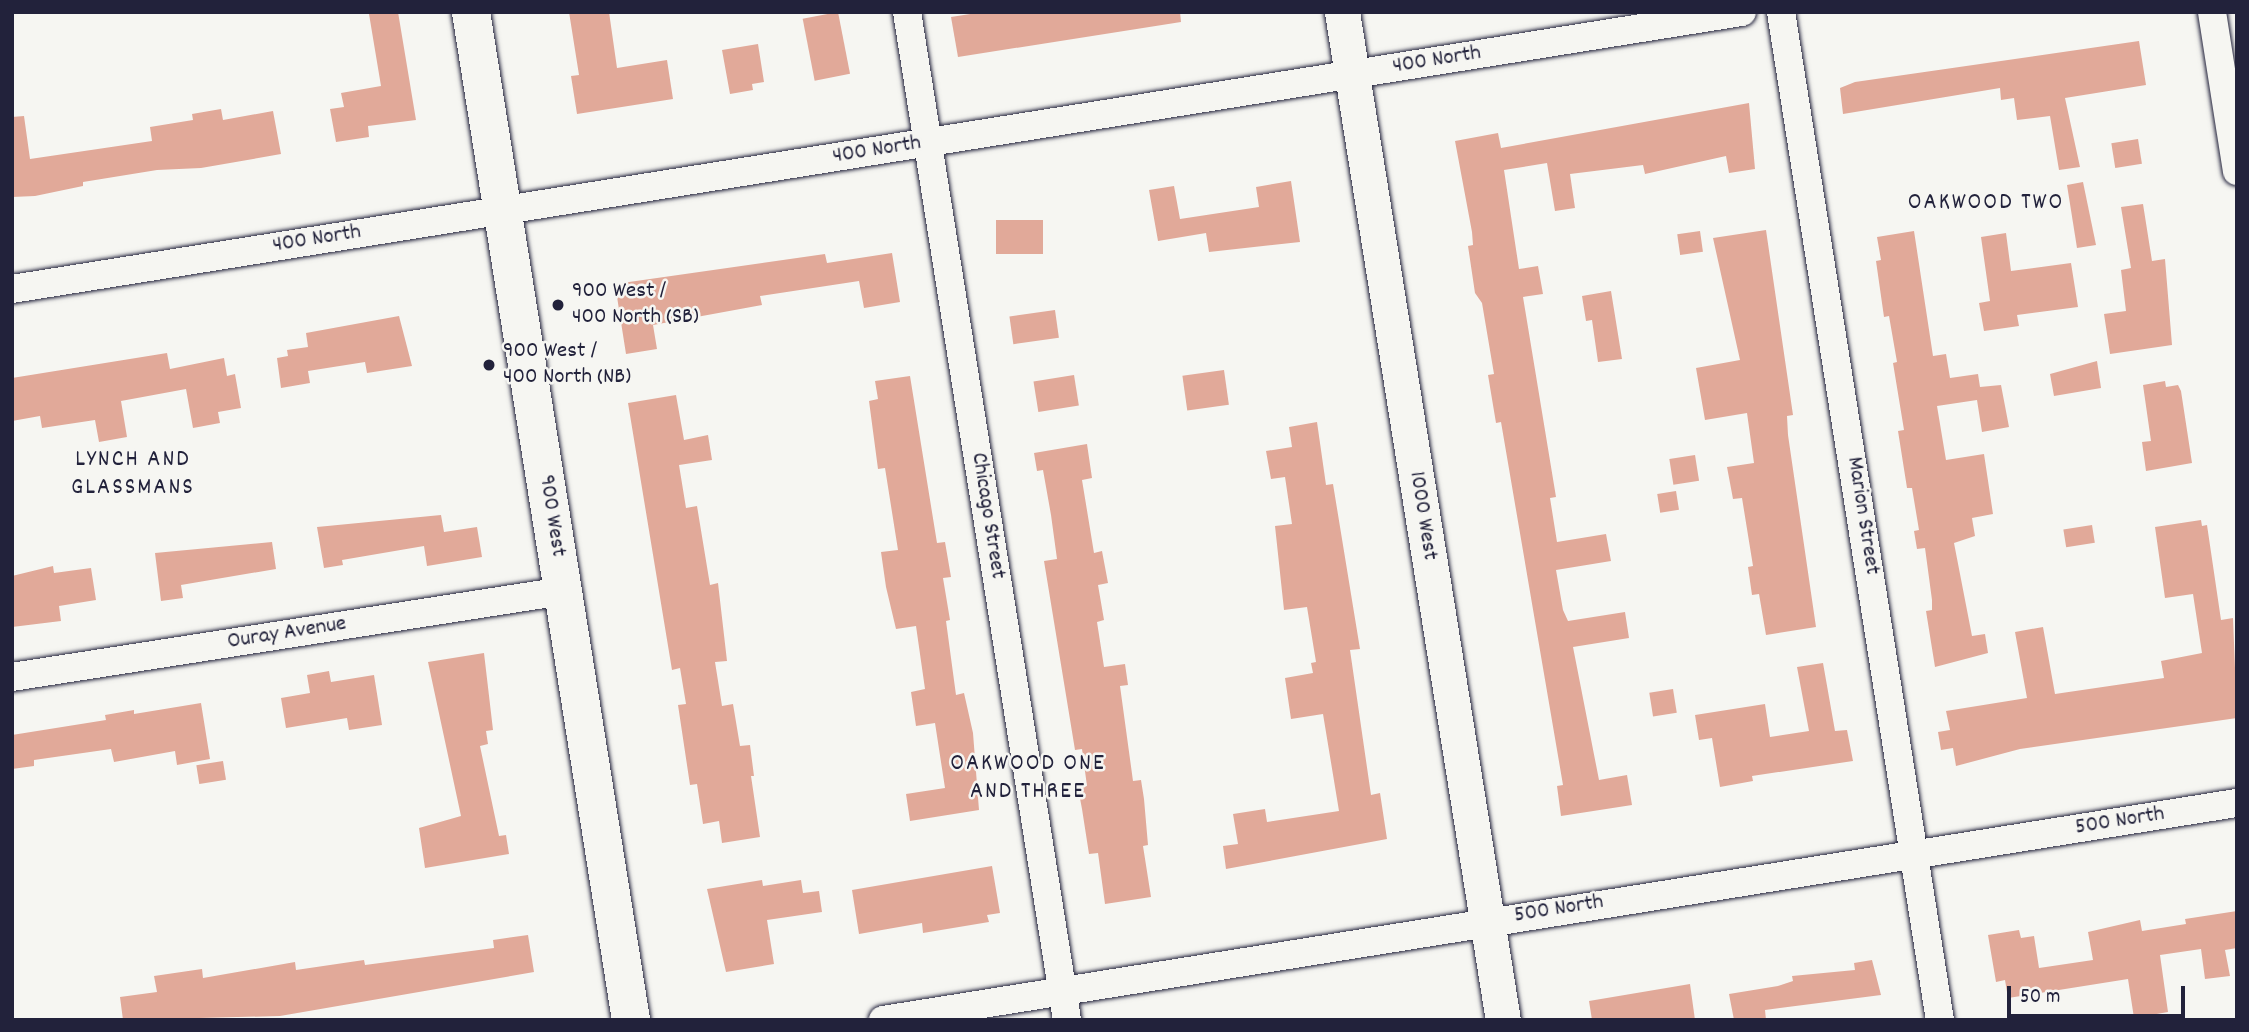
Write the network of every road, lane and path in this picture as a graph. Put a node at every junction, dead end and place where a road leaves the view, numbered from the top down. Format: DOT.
graph roads {
  1 [pos="471,12"];
  2 [pos="907,12"];
  3 [pos="1342,12"];
  4 [pos="1742,12"];
  5 [pos="1781,12"];
  6 [pos="2211,12"];
  7 [pos="1352,75"];
  8 [pos="927,143"];
  9 [pos="2237,171"];
  10 [pos="502,211"];
  11 [pos="12,289"];
  12 [pos="563,591"];
  13 [pos="12,677"];
  14 [pos="2237,803"];
  15 [pos="1914,854"];
  16 [pos="1487,922"];
  17 [pos="1062,991"];
  18 [pos="631,1020"];
  19 [pos="883,1020"];
  20 [pos="1067,1020"];
  21 [pos="1503,1020"];
  22 [pos="1940,1020"];
  1 -- 10 [label="main road, 900 West"];
  2 -- 8 [label="street, Chicago Street"];
  3 -- 7 [label="street, 1000 West"];
  4 -- 7 [label="street, 400 North"];
  5 -- 15 [label="street, Marion Street"];
  6 -- 9 [label="street"];
  7 -- 8 [label="street, 400 North"];
  7 -- 16 [label="street, 1000 West"];
  8 -- 10 [label="street, 400 North"];
  8 -- 17 [label="street, Chicago Street"];
  10 -- 11 [label="street, 400 North"];
  10 -- 12 [label="main road, 900 West"];
  12 -- 13 [label="street, Ouray Avenue"];
  12 -- 18 [label="main road, 900 West"];
  14 -- 15 [label="street, 500 North"];
  15 -- 16 [label="street, 500 North"];
  15 -- 22 [label="street, Marion Street"];
  16 -- 17 [label="street, 500 North"];
  16 -- 21 [label="street, 1000 West"];
  17 -- 19 [label="street, 500 North"];
  17 -- 20 [label="street, Chicago Street"];
}
